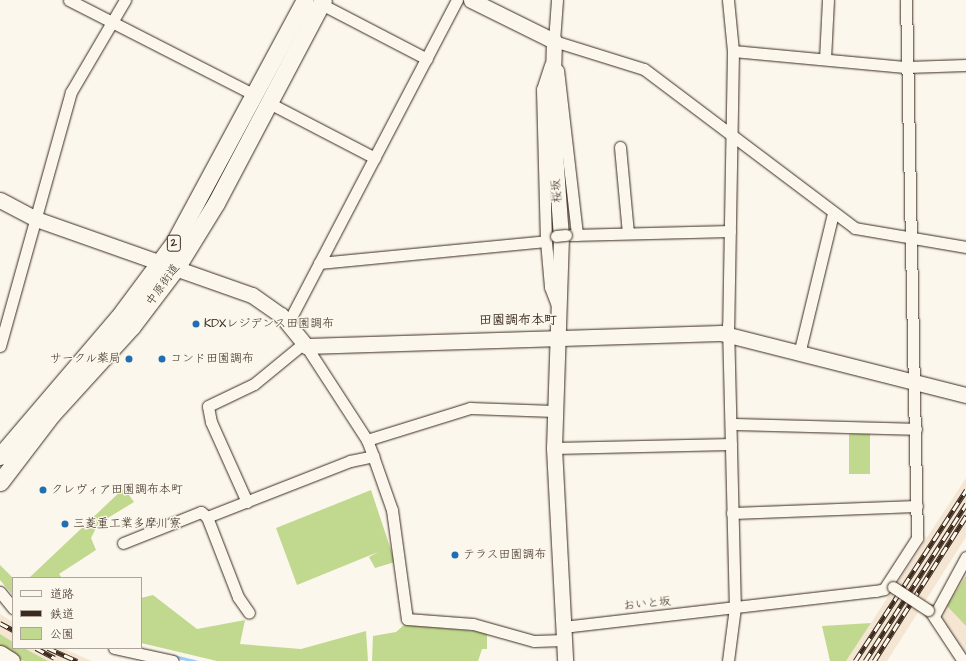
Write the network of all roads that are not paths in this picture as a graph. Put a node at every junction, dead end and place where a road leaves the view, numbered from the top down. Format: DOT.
graph roads {
  1 [pos="69,0"];
  2 [pos="125,0"];
  3 [pos="457,0"];
  4 [pos="471,0"];
  5 [pos="557,0"];
  6 [pos="728,0"];
  7 [pos="828,0"];
  8 [pos="906,0"];
  9 [pos="316,1"];
  10 [pos="112,22"];
  11 [pos="554,48"];
  12 [pos="734,51"];
  13 [pos="427,59"];
  14 [pos="825,59"];
  15 [pos="966,65"];
  16 [pos="907,66"];
  17 [pos="262,99"];
  18 [pos="730,134"];
  19 [pos="620,147"];
  20 [pos="375,158"];
  21 [pos="0,200"];
  22 [pos="833,213"];
  23 [pos="36,219"];
  24 [pos="730,231"];
  25 [pos="628,233"];
  26 [pos="561,235"];
  27 [pos="577,235"];
  28 [pos="911,238"];
  29 [pos="546,242"];
  30 [pos="966,247"];
  31 [pos="319,263"];
  32 [pos="168,265"];
  33 [pos="560,312"];
  34 [pos="288,323"];
  35 [pos="728,334"];
  36 [pos="558,340"];
  37 [pos="305,344"];
  38 [pos="0,346"];
  39 [pos="799,354"];
  40 [pos="916,382"];
  41 [pos="966,395"];
  42 [pos="554,411"];
  43 [pos="731,424"];
  44 [pos="916,429"];
  45 [pos="367,440"];
  46 [pos="731,444"];
  47 [pos="554,448"];
  48 [pos="0,456"];
  49 [pos="373,456"];
  50 [pos="0,482"];
  51 [pos="247,502"];
  52 [pos="917,506"];
  53 [pos="732,513"];
  54 [pos="207,517"];
  55 [pos="123,543"];
  56 [pos="966,557"];
  57 [pos="890,585"];
  58 [pos="0,592"];
  59 [pos="12,607"];
  60 [pos="735,607"];
  61 [pos="249,613"];
  62 [pos="931,613"];
  63 [pos="563,633"];
  64 [pos="119,649"];
  65 [pos="0,654"];
  66 [pos="11,661"];
  67 [pos="173,661"];
  68 [pos="565,661"];
  69 [pos="728,661"];
  70 [pos="963,661"];
  1 -- 10 [label="street"];
  2 -- 10 [label="street"];
  3 -- 13 [label="street"];
  4 -- 11 [label="street"];
  5 -- 11 [label="street"];
  6 -- 12 [label="street"];
  7 -- 14 [label="street"];
  8 -- 16 [label="street"];
  9 -- 13 [label="street"];
  9 -- 17 [label="main road, 中原街道 / 2"];
  10 -- 17 [label="street"];
  10 -- 23 [label="street"];
  11 -- 18 [label="street"];
  11 -- 27 [label="street"];
  11 -- 29 [label="street"];
  11 -- 33 [label="street, 桜坂"];
  12 -- 14 [label="street"];
  12 -- 18 [label="street"];
  13 -- 20 [label="street"];
  14 -- 16 [label="street"];
  15 -- 16 [label="street"];
  16 -- 28 [label="street"];
  17 -- 20 [label="street"];
  17 -- 32 [label="main road, 中原街道 / 2"];
  18 -- 22 [label="street"];
  18 -- 24 [label="street"];
  19 -- 25 [label="street"];
  20 -- 31 [label="street"];
  21 -- 23 [label="street"];
  22 -- 28 [label="street"];
  22 -- 39 [label="street"];
  23 -- 32 [label="street"];
  23 -- 38 [label="street"];
  24 -- 25 [label="street"];
  24 -- 35 [label="street"];
  25 -- 27 [label="street"];
  26 -- 27 [label="street"];
  28 -- 30 [label="street"];
  28 -- 40 [label="street"];
  29 -- 31 [label="street"];
  29 -- 33 [label="street"];
  31 -- 34 [label="street"];
  32 -- 34 [label="street"];
  32 -- 48 [label="main road, 中原街道 / 2"];
  32 -- 50 [label="main road, 中原街道 / 2"];
  33 -- 36 [label="street, 桜坂"];
  34 -- 37 [label="street"];
  35 -- 36 [label="street"];
  35 -- 39 [label="street"];
  35 -- 43 [label="street"];
  36 -- 37 [label="street"];
  36 -- 42 [label="street, 桜坂"];
  37 -- 45 [label="street"];
  37 -- 51 [label="street"];
  39 -- 40 [label="street"];
  40 -- 41 [label="street"];
  40 -- 44 [label="street"];
  42 -- 45 [label="street"];
  42 -- 47 [label="street, 桜坂"];
  43 -- 44 [label="street"];
  43 -- 46 [label="street"];
  44 -- 52 [label="street"];
  45 -- 49 [label="street"];
  46 -- 47 [label="street"];
  46 -- 53 [label="street"];
  47 -- 63 [label="street, 桜坂"];
  49 -- 51 [label="street"];
  49 -- 63 [label="street, おいと坂"];
  51 -- 54 [label="street"];
  52 -- 53 [label="street"];
  52 -- 57 [label="street"];
  53 -- 60 [label="street"];
  54 -- 55 [label="street"];
  54 -- 61 [label="street"];
  56 -- 62 [label="street"];
  57 -- 60 [label="street, おいと坂"];
  57 -- 62 [label="street, bridge"];
  58 -- 59 [label="street"];
  60 -- 63 [label="street, おいと坂"];
  60 -- 69 [label="street"];
  62 -- 70 [label="street"];
  63 -- 68 [label="street, 桜坂"];
  64 -- 67 [label="street"];
  65 -- 66 [label="main road"];
}
